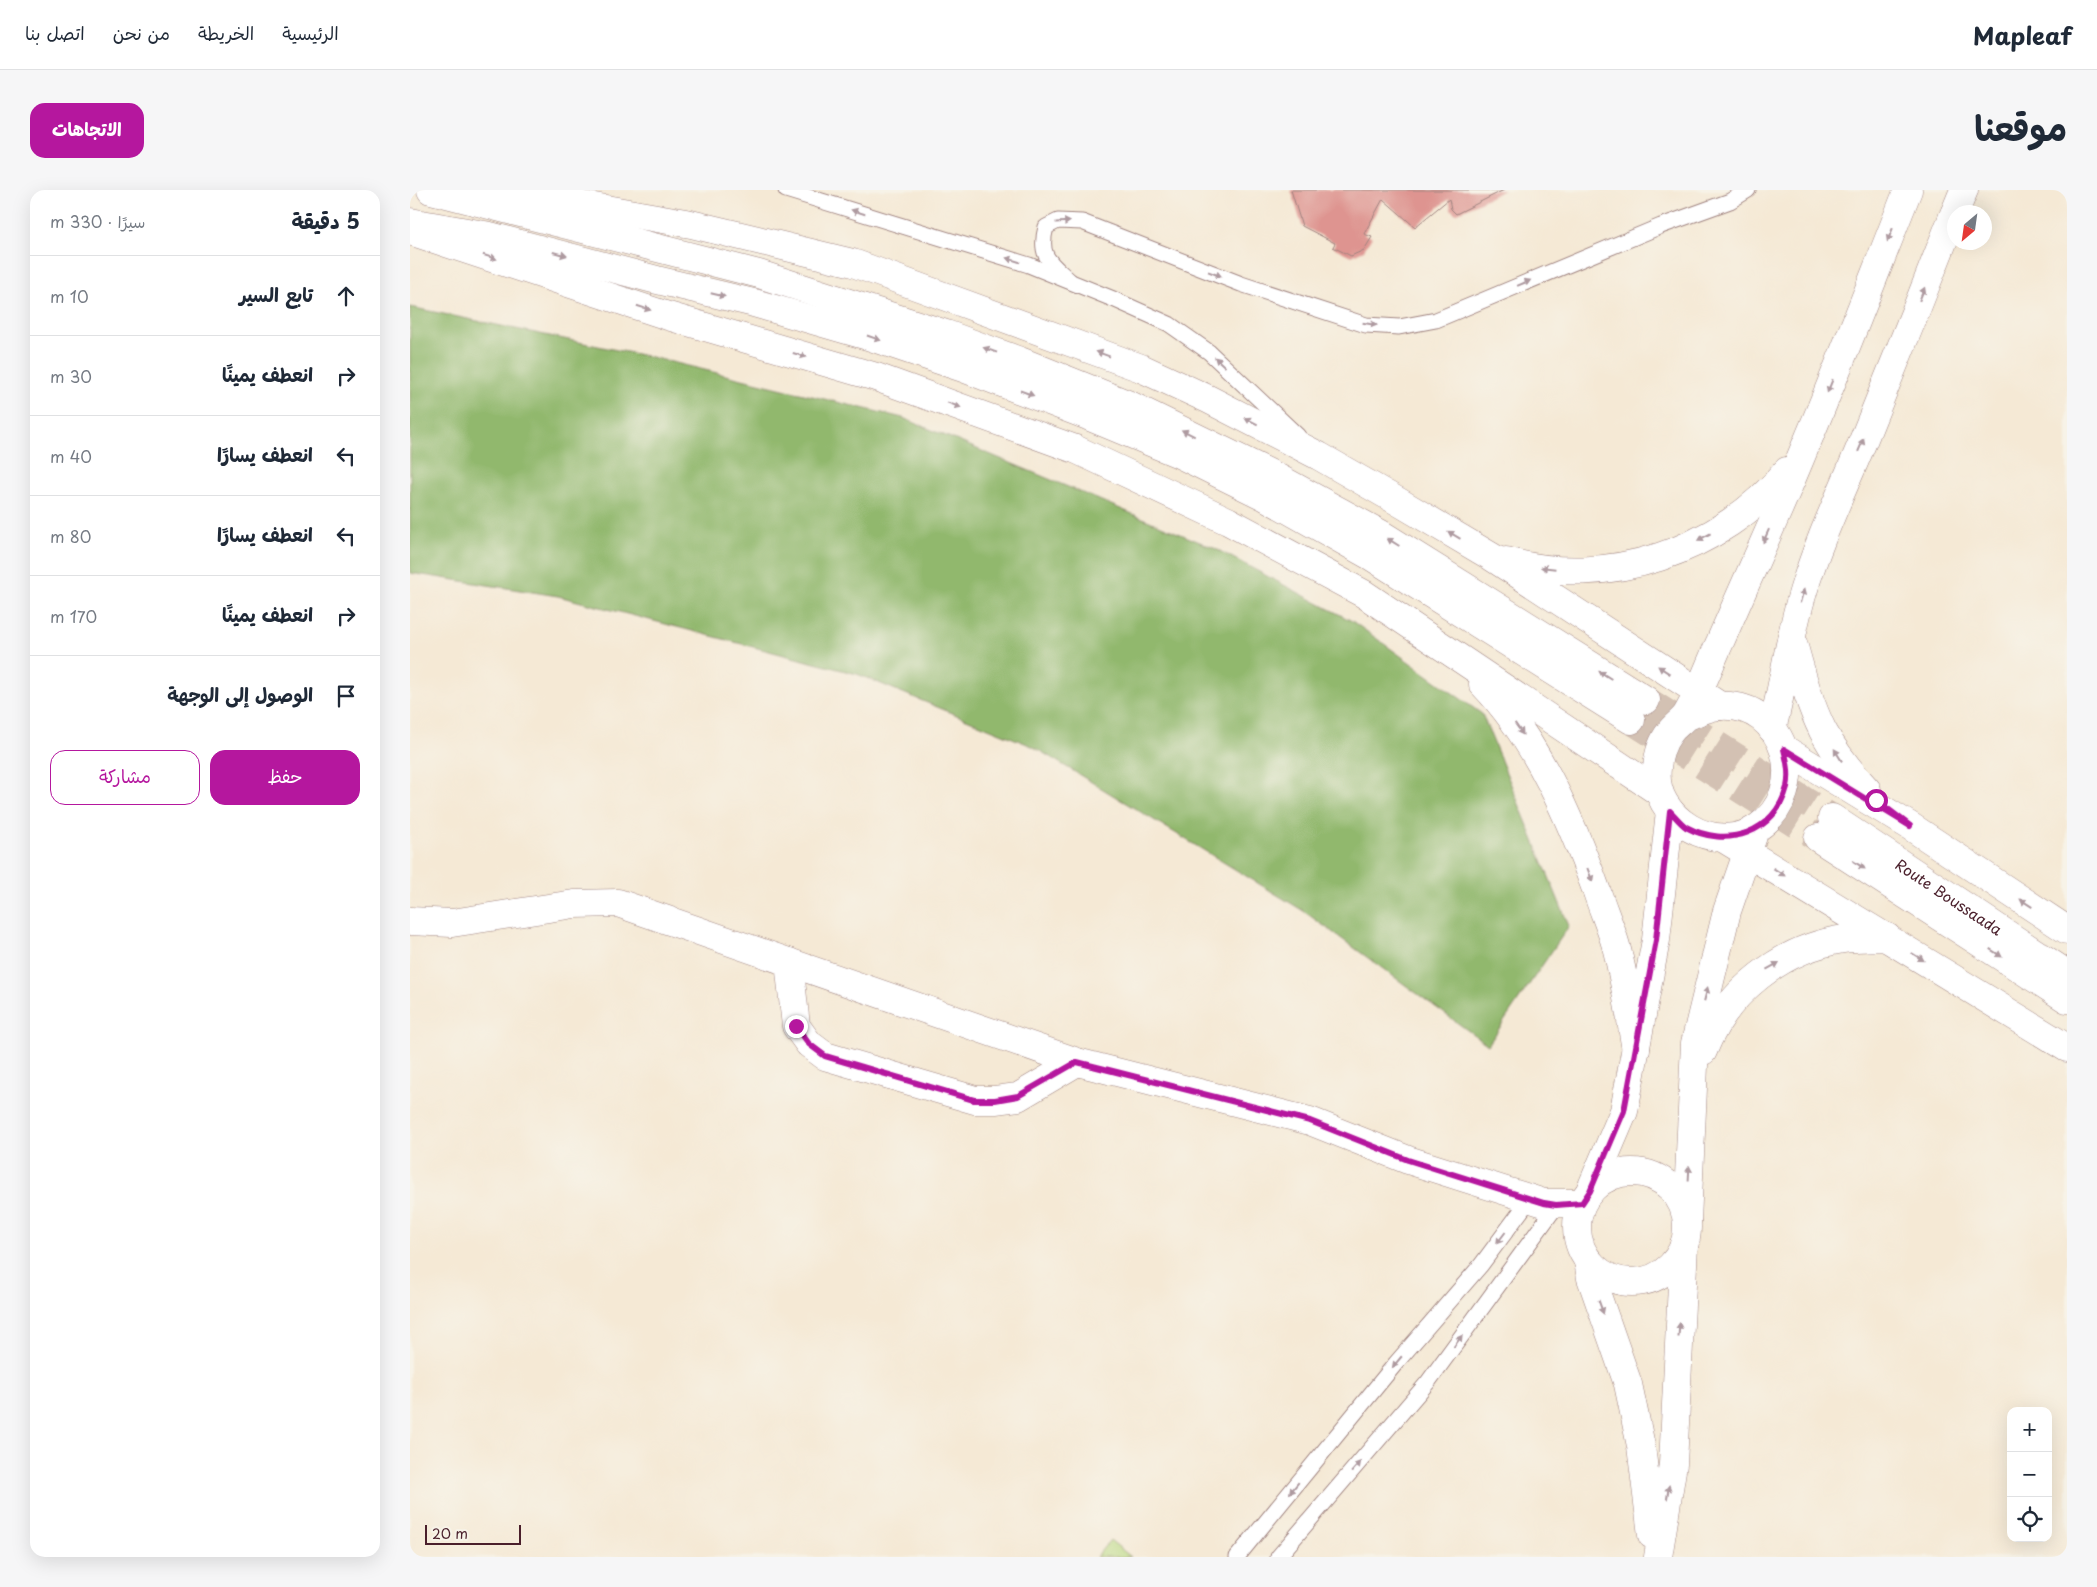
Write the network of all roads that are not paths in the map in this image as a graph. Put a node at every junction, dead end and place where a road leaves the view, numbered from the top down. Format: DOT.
graph roads {
  1 [pos="430,190"];
  2 [pos="497,190"];
  3 [pos="786,190"];
  4 [pos="1748,190"];
  5 [pos="1908,190"];
  6 [pos="1964,190"];
  7 [pos="1958,205"];
  8 [pos="410,222"];
  9 [pos="410,231"];
  10 [pos="1947,232"];
  11 [pos="1070,282"];
  12 [pos="1805,448"];
  13 [pos="1319,456"];
  14 [pos="1492,557"];
  15 [pos="1791,636"];
  16 [pos="1452,653"];
  17 [pos="1709,699"];
  18 [pos="1778,739"];
  19 [pos="1664,802"];
  20 [pos="1910,826"];
  21 [pos="1751,840"];
  22 [pos="410,921"];
  23 [pos="2067,930"];
  24 [pos="1887,937"];
  25 [pos="789,962"];
  26 [pos="2067,974"];
  27 [pos="2067,999"];
  28 [pos="2067,1048"];
  29 [pos="1636,1050"];
  30 [pos="1077,1062"];
  31 [pos="1694,1073"];
  32 [pos="1530,1199"];
  33 [pos="1576,1199"];
  34 [pos="1686,1233"];
  35 [pos="1588,1261"];
  36 [pos="1237,1557"];
  37 [pos="1278,1557"];
  38 [pos="1656,1557"];
  8 -- 1 [label="main road, one-way"];
  13 -- 2 [label="main road, one-way"];
  11 -- 3 [label="lane, one-way"];
  11 -- 4 [label="lane, one-way"];
  5 -- 12 [label="main road, one-way"];
  6 -- 7 [label="main road"];
  9 -- 16 [label="main road, one-way"];
  15 -- 10 [label="main road, one-way"];
  13 -- 11 [label="lane, one-way"];
  12 -- 14 [label="main road, one-way"];
  12 -- 17 [label="main road, one-way"];
  14 -- 13 [label="main road, one-way"];
  17 -- 14 [label="main road, one-way"];
  15 -- 18 [label="main road"];
  20 -- 15 [label="main road, one-way"];
  16 -- 19 [label="main road"];
  16 -- 29 [label="main road, one-way"];
  17 -- 18 [label="main road"];
  17 -- 19 [label="main road"];
  18 -- 20 [label="main road"];
  18 -- 21 [label="main road"];
  19 -- 21 [label="main road"];
  19 -- 29 [label="main road"];
  23 -- 20 [label="main road, one-way"];
  21 -- 24 [label="main road, one-way"];
  31 -- 21 [label="main road, one-way"];
  22 -- 25 [label="main road"];
  24 -- 28 [label="main road, one-way"];
  31 -- 24 [label="main road, one-way"];
  25 -- 30 [label="main road"];
  25 -- 30 [label="main road"];
  26 -- 27 [label="main road, Route Boussaada, one-way"];
  29 -- 33 [label="main road"];
  30 -- 32 [label="main road"];
  34 -- 31 [label="main road, one-way"];
  32 -- 33 [label="main road"];
  32 -- 36 [label="lane, one-way"];
  33 -- 34 [label="main road"];
  33 -- 35 [label="main road"];
  37 -- 33 [label="lane, one-way"];
  34 -- 35 [label="main road"];
  38 -- 34 [label="main road, one-way"];
  35 -- 38 [label="main road, one-way"];
}
